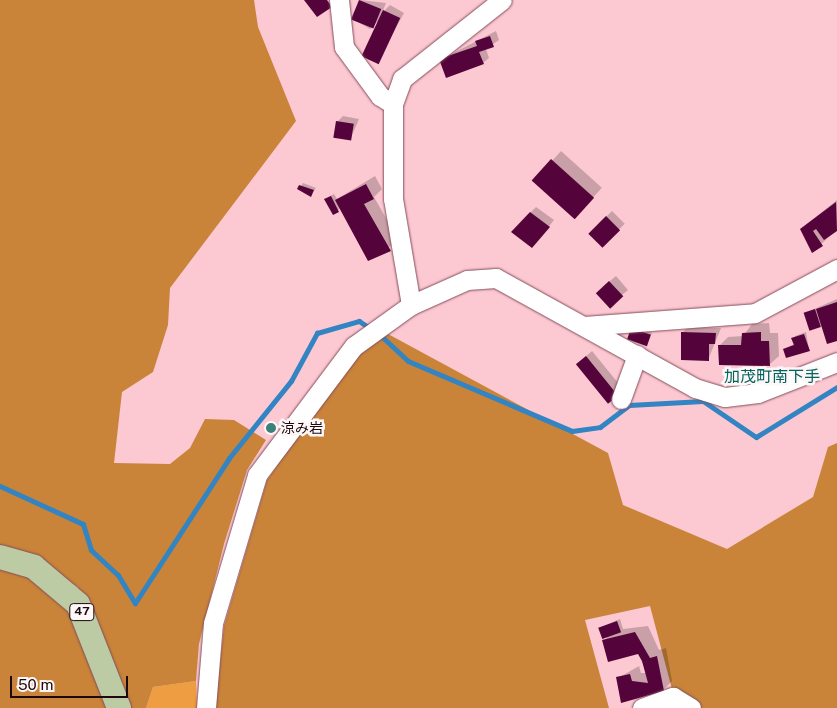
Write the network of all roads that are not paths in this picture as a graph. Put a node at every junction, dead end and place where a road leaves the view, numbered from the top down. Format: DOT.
graph roads {
  1 [pos="339,0"];
  2 [pos="502,0"];
  3 [pos="393,104"];
  4 [pos="837,269"];
  5 [pos="411,305"];
  6 [pos="584,326"];
  7 [pos="637,355"];
  8 [pos="837,362"];
  9 [pos="622,399"];
  10 [pos="0,557"];
  11 [pos="119,708"];
  12 [pos="206,708"];
  13 [pos="642,708"];
  14 [pos="691,708"];
  1 -- 3 [label="street"];
  2 -- 3 [label="street"];
  3 -- 5 [label="street"];
  4 -- 6 [label="street"];
  5 -- 6 [label="street"];
  5 -- 12 [label="street"];
  6 -- 7 [label="street"];
  7 -- 8 [label="street"];
  7 -- 9 [label="street"];
  10 -- 11 [label="main road, 47"];
  13 -- 14 [label="street"];
}
